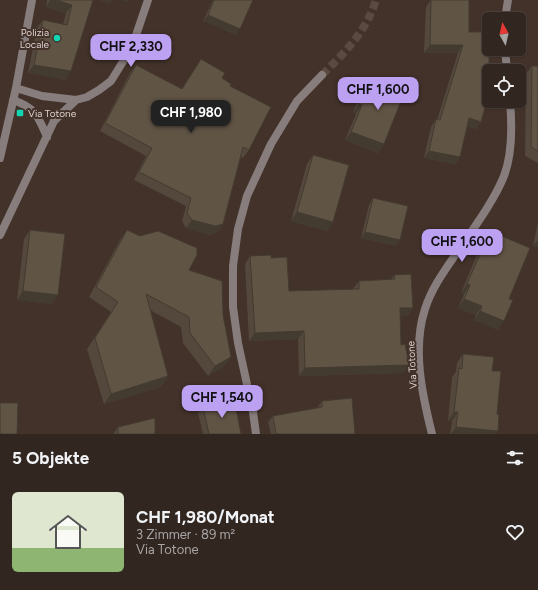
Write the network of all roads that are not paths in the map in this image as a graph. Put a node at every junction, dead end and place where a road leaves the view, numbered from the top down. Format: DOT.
graph roads {
  1 [pos="32,0"];
  2 [pos="148,0"];
  3 [pos="508,0"];
  4 [pos="506,12"];
  5 [pos="322,75"];
  6 [pos="16,88"];
  7 [pos="13,100"];
  8 [pos="76,100"];
  9 [pos="511,108"];
  10 [pos="47,137"];
  11 [pos="0,158"];
  12 [pos="0,235"];
  13 [pos="256,434"];
  14 [pos="432,434"];
  1 -- 6 [label="street"];
  2 -- 8 [label="street"];
  3 -- 4 [label="street"];
  5 -- 13 [label="street"];
  6 -- 7 [label="street"];
  6 -- 8 [label="street"];
  7 -- 10 [label="street"];
  7 -- 11 [label="street"];
  8 -- 10 [label="street"];
  9 -- 14 [label="street, Via Totone"];
  10 -- 12 [label="street"];
}
